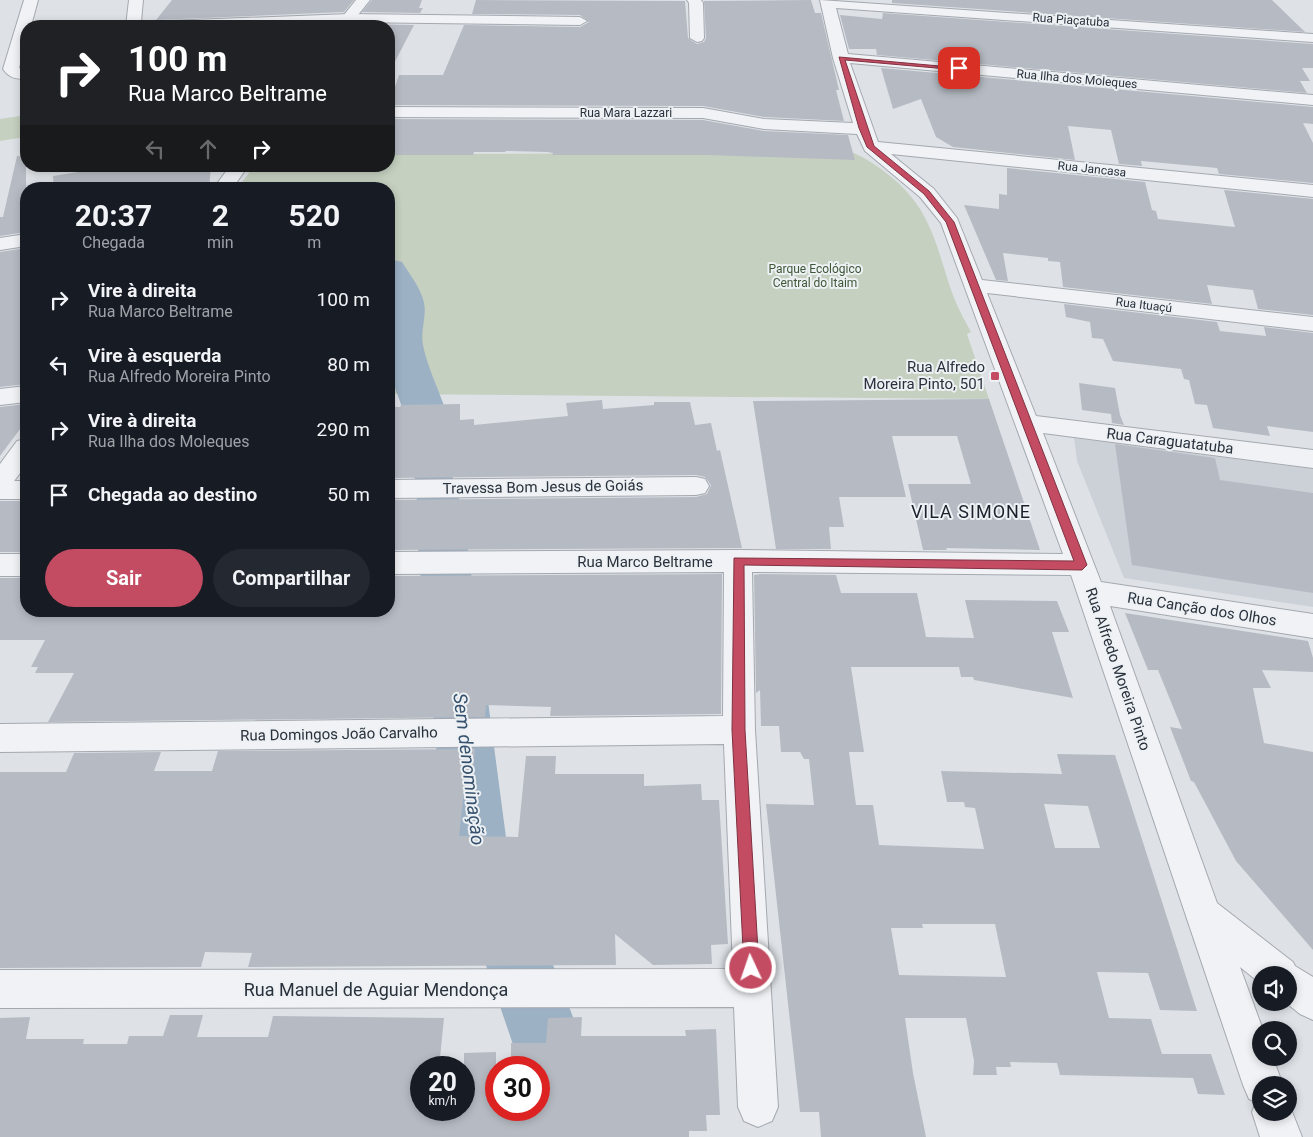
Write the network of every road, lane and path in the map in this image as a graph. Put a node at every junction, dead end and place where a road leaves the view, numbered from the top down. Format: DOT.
graph roads {
  1 [pos="31,0"];
  2 [pos="136,0"];
  3 [pos="363,0"];
  4 [pos="694,0"];
  5 [pos="828,2"];
  6 [pos="25,20"];
  7 [pos="134,20"];
  8 [pos="348,20"];
  9 [pos="395,20"];
  10 [pos="20,38"];
  11 [pos="577,38"];
  12 [pos="697,38"];
  13 [pos="1313,38"];
  14 [pos="841,58"];
  15 [pos="20,74"];
  16 [pos="1313,100"];
  17 [pos="395,112"];
  18 [pos="867,138"];
  19 [pos="1313,191"];
  20 [pos="20,241"];
  21 [pos="0,244"];
  22 [pos="974,285"];
  23 [pos="1313,324"];
  24 [pos="20,395"];
  25 [pos="0,398"];
  26 [pos="1027,423"];
  27 [pos="20,455"];
  28 [pos="1313,459"];
  29 [pos="0,482"];
  30 [pos="696,486"];
  31 [pos="395,489"];
  32 [pos="0,490"];
  33 [pos="20,490"];
  34 [pos="738,561"];
  35 [pos="395,563"];
  36 [pos="0,565"];
  37 [pos="20,565"];
  38 [pos="1082,565"];
  39 [pos="1091,592"];
  40 [pos="1313,626"];
  41 [pos="738,730"];
  42 [pos="0,738"];
  43 [pos="1204,916"];
  44 [pos="1268,966"];
  45 [pos="752,988"];
  46 [pos="1297,988"];
  47 [pos="0,990"];
  48 [pos="1313,1001"];
  49 [pos="1260,1076"];
  50 [pos="758,1107"];
  51 [pos="1275,1121"];
  52 [pos="1281,1137"];
  1 -- 6 [label="street"];
  2 -- 7 [label="street"];
  3 -- 8 [label="street"];
  4 -- 12 [label="street"];
  5 -- 13 [label="street, Rua Piaçatuba"];
  5 -- 14 [label="street"];
  9 -- 11 [label="street"];
  10 -- 15 [label="street"];
  14 -- 16 [label="street, Rua Ilha dos Moleques"];
  14 -- 18 [label="street"];
  17 -- 18 [label="street, Rua Mara Lazzari"];
  18 -- 19 [label="street, Rua Jancasa"];
  18 -- 22 [label="street, Rua Alfredo Moreira Pinto"];
  20 -- 21 [label="street"];
  22 -- 23 [label="street, Rua Ituaçú"];
  22 -- 26 [label="street, Rua Alfredo Moreira Pinto"];
  24 -- 25 [label="street"];
  26 -- 28 [label="street, Rua Caraguatatuba"];
  26 -- 38 [label="street, Rua Alfredo Moreira Pinto"];
  27 -- 29 [label="street"];
  30 -- 31 [label="street, Travessa Bom Jesus de Goiás"];
  32 -- 33 [label="street"];
  34 -- 35 [label="street, Rua Marco Beltrame"];
  34 -- 38 [label="street, Rua Marco Beltrame"];
  34 -- 41 [label="street"];
  36 -- 37 [label="street"];
  38 -- 39 [label="street, Rua Alfredo Moreira Pinto"];
  39 -- 40 [label="street, Rua Canção dos Olhos"];
  39 -- 43 [label="street, Rua Alfredo Moreira Pinto"];
  41 -- 42 [label="street, Rua Domingos João Carvalho"];
  41 -- 45 [label="street"];
  43 -- 44 [label="street"];
  43 -- 49 [label="street, Rua Alfredo Moreira Pinto"];
  45 -- 47 [label="street, Rua Manuel de Aguiar Mendonça"];
  45 -- 50 [label="street"];
  46 -- 48 [label="street"];
  51 -- 52 [label="street"];
}
